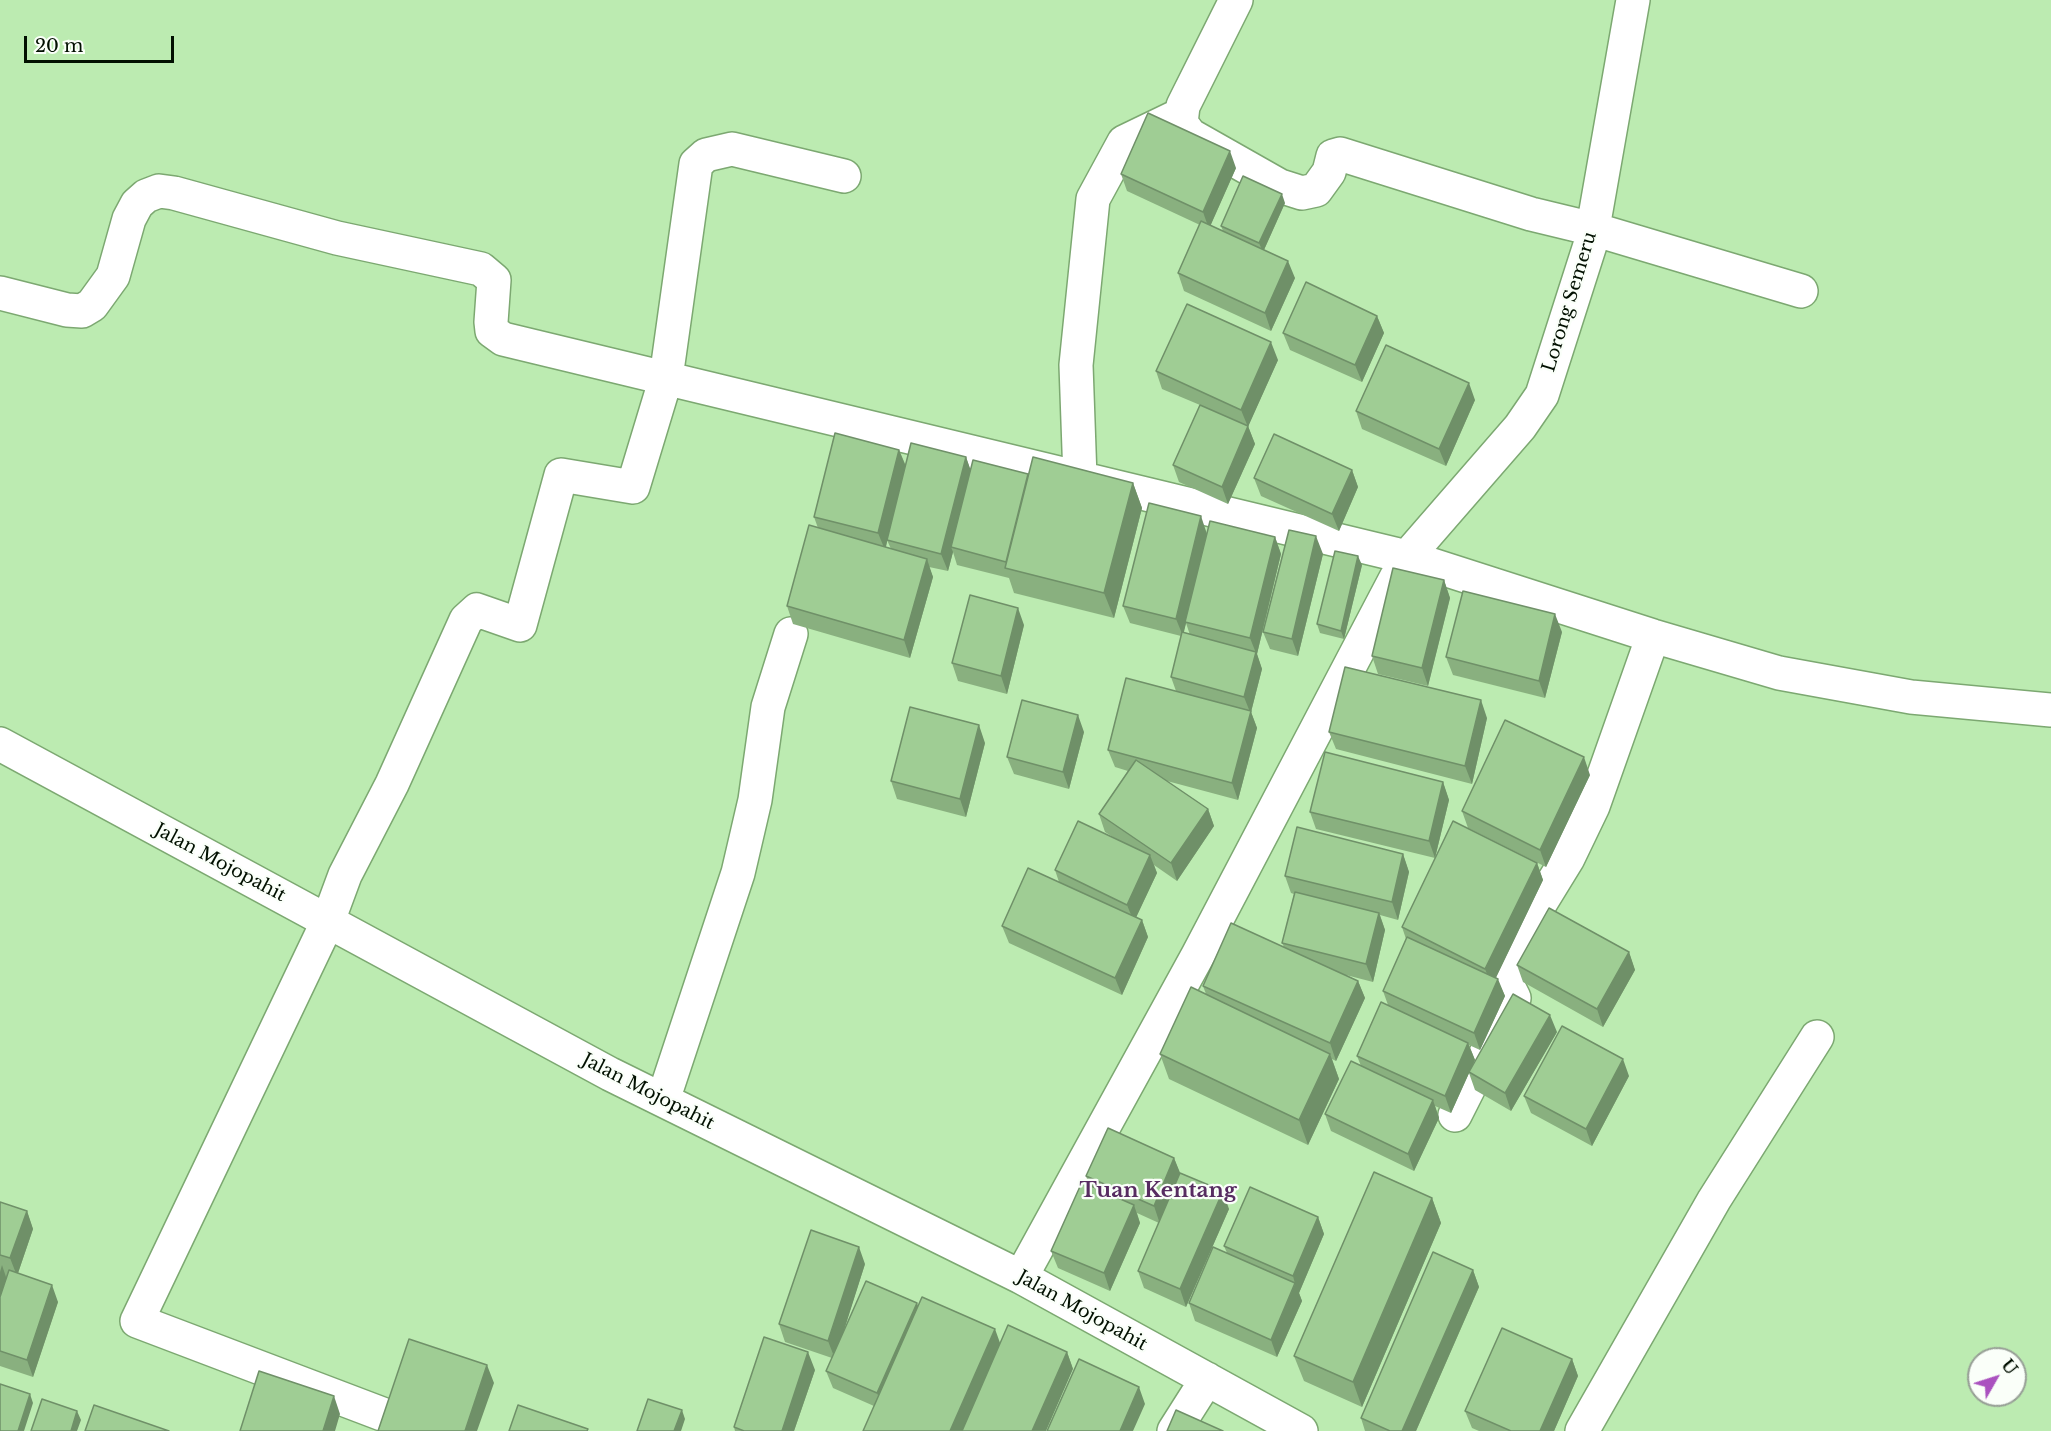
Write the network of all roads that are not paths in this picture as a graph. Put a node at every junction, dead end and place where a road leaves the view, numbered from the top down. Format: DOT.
graph roads {
  1 [pos="1236,0"];
  2 [pos="1633,0"];
  3 [pos="1180,115"];
  4 [pos="844,176"];
  5 [pos="1593,229"];
  6 [pos="1802,291"];
  7 [pos="0,293"];
  8 [pos="666,378"];
  9 [pos="1080,478"];
  10 [pos="1407,557"];
  11 [pos="791,634"];
  12 [pos="1653,636"];
  13 [pos="2051,710"];
  14 [pos="0,744"];
  15 [pos="328,921"];
  16 [pos="1816,1037"];
  17 [pos="663,1100"];
  18 [pos="1455,1115"];
  19 [pos="1021,1277"];
  20 [pos="1208,1379"];
  21 [pos="382,1414"];
  22 [pos="1174,1431"];
  23 [pos="1301,1431"];
  24 [pos="1582,1431"];
  1 -- 3 [label="street"];
  2 -- 5 [label="street, Lorong Semeru"];
  3 -- 5 [label="street"];
  3 -- 9 [label="street"];
  4 -- 8 [label="street"];
  5 -- 6 [label="street"];
  5 -- 10 [label="street, Lorong Semeru"];
  7 -- 8 [label="street"];
  8 -- 9 [label="street"];
  8 -- 15 [label="street"];
  9 -- 10 [label="street"];
  10 -- 12 [label="street"];
  10 -- 19 [label="street, Lorong Semeru"];
  11 -- 17 [label="street"];
  12 -- 13 [label="street"];
  12 -- 18 [label="street"];
  14 -- 15 [label="street, Jalan Mojopahit"];
  15 -- 17 [label="street, Jalan Mojopahit"];
  15 -- 21 [label="street"];
  16 -- 24 [label="street"];
  17 -- 19 [label="street, Jalan Mojopahit"];
  19 -- 20 [label="street, Jalan Mojopahit"];
  20 -- 22 [label="street"];
  20 -- 23 [label="street, Jalan Mojopahit"];
}
